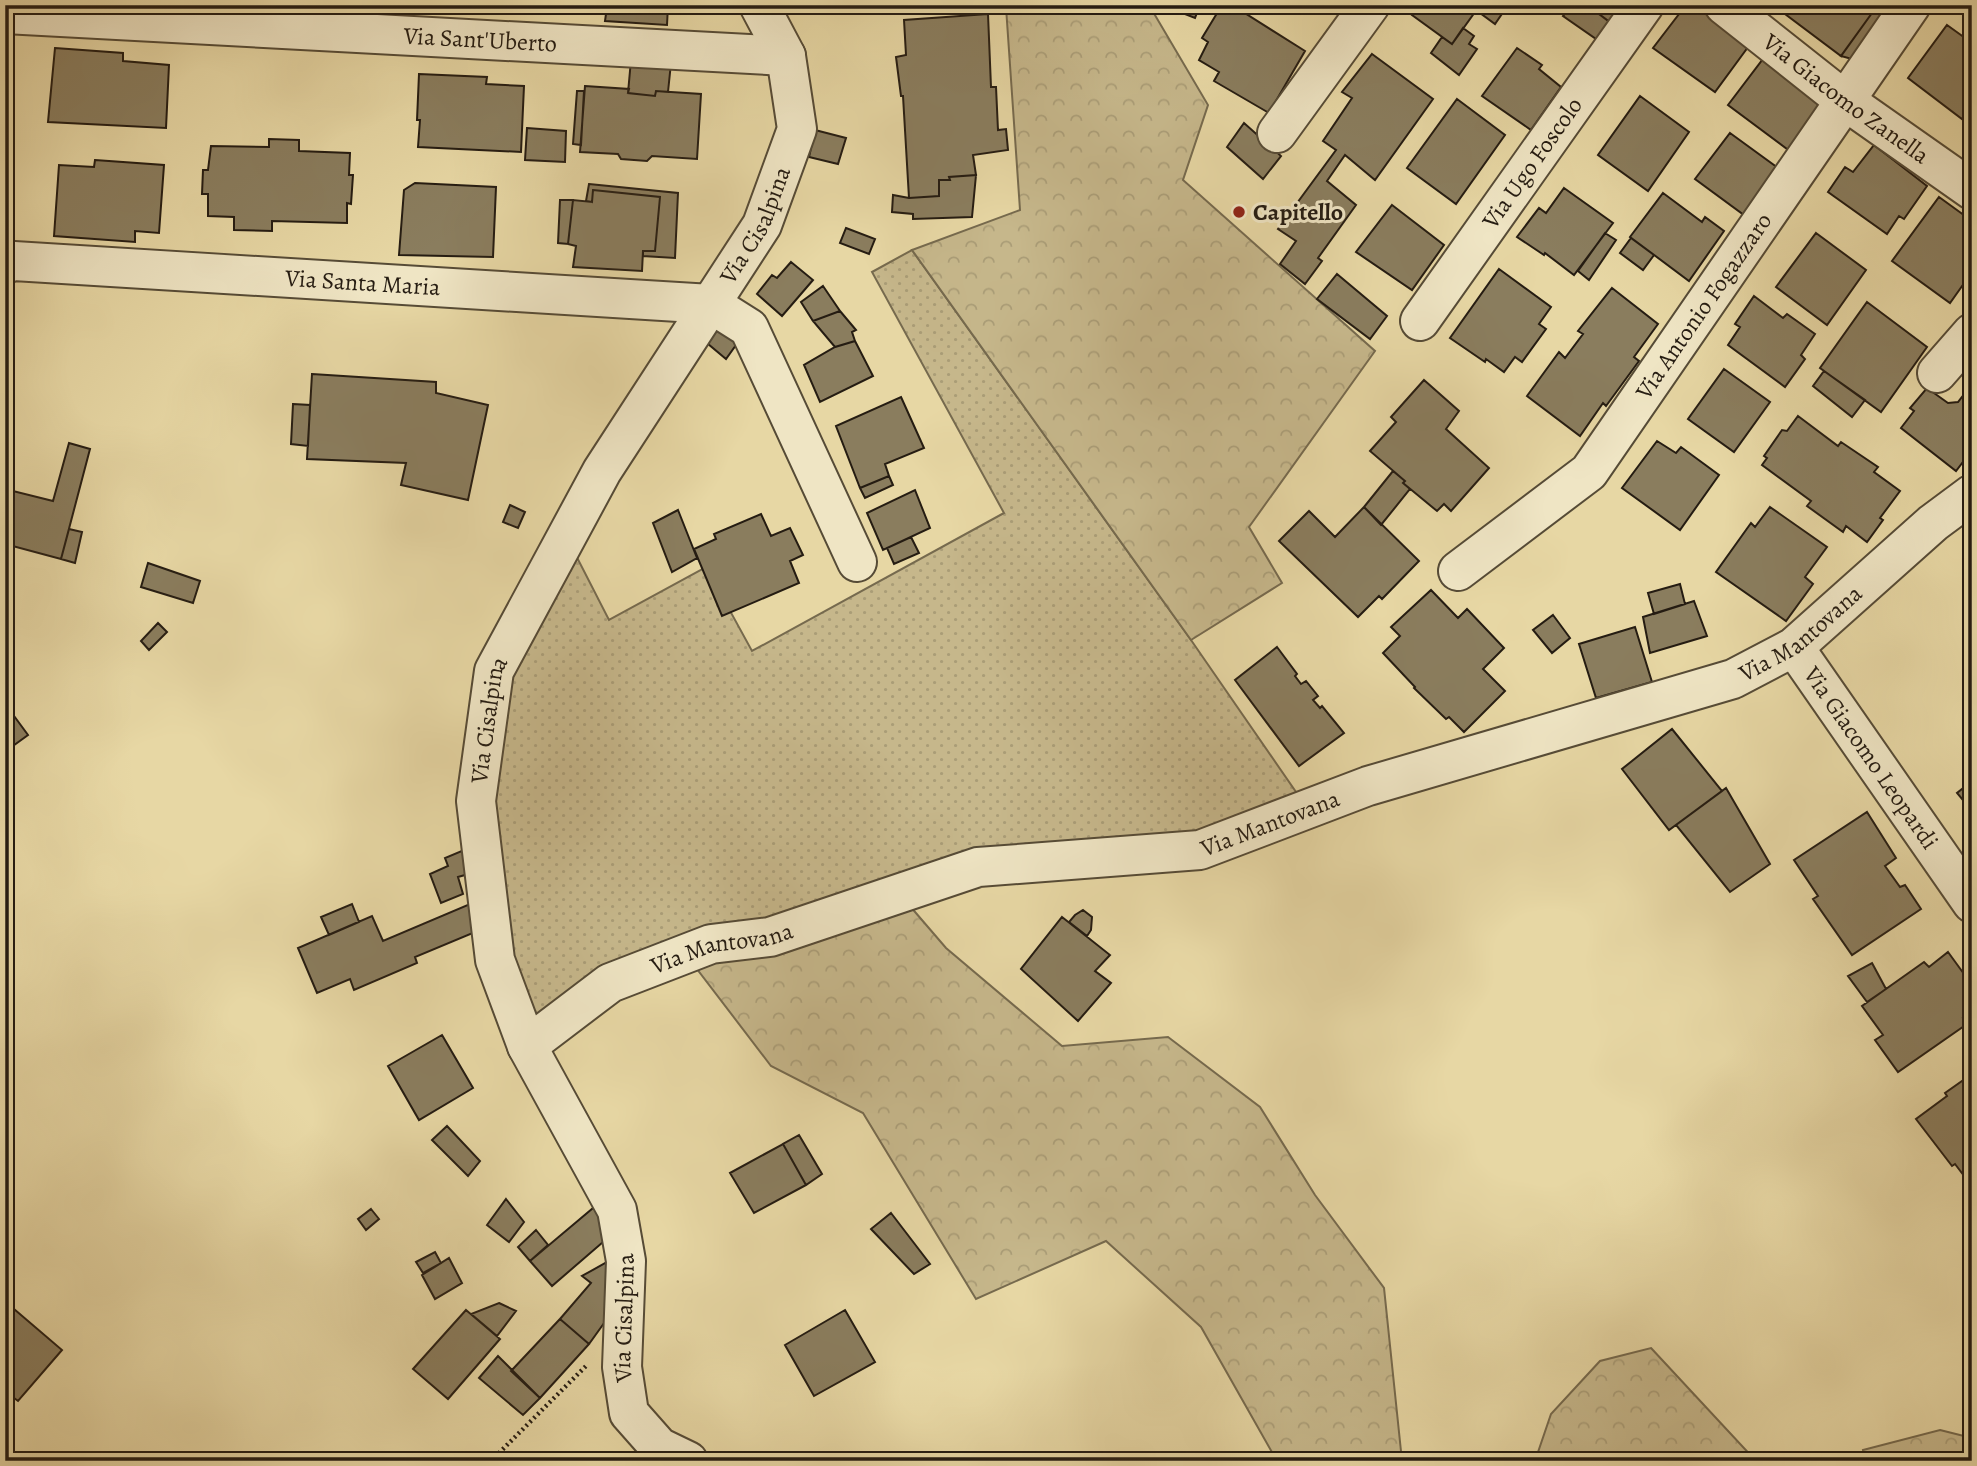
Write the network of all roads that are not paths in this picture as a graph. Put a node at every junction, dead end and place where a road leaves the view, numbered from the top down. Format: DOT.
graph roads {
  1 [pos="759,5"];
  2 [pos="1644,5"];
  3 [pos="1724,5"];
  4 [pos="1911,5"];
  5 [pos="1369,6"];
  6 [pos="5,14"];
  7 [pos="786,56"];
  8 [pos="1844,100"];
  9 [pos="1277,133"];
  10 [pos="1972,190"];
  11 [pos="9,262"];
  12 [pos="711,304"];
  13 [pos="1420,321"];
  14 [pos="1972,333"];
  15 [pos="1937,373"];
  16 [pos="1972,494"];
  17 [pos="857,562"];
  18 [pos="1458,571"];
  19 [pos="1794,647"];
  20 [pos="1972,903"];
  21 [pos="527,1046"];
  22 [pos="688,1461"];
  1 -- 7 [label="street, Via Cisalpina"];
  2 -- 13 [label="street, Via Ugo Foscolo"];
  3 -- 8 [label="street, Via Giacomo Zanella"];
  4 -- 8 [label="street, Via Antonio Fogazzaro"];
  5 -- 9 [label="street"];
  6 -- 7 [label="street, Via Sant'Uberto"];
  7 -- 12 [label="street, Via Cisalpina"];
  8 -- 10 [label="street, Via Giacomo Zanella"];
  8 -- 18 [label="street, Via Antonio Fogazzaro"];
  11 -- 12 [label="street, Via Santa Maria"];
  12 -- 17 [label="street"];
  12 -- 21 [label="street, Via Cisalpina"];
  14 -- 15 [label="street"];
  16 -- 19 [label="street, Via Mantovana"];
  19 -- 20 [label="street, Via Giacomo Leopardi"];
  19 -- 21 [label="street, Via Mantovana"];
  21 -- 22 [label="street, Via Cisalpina"];
}
